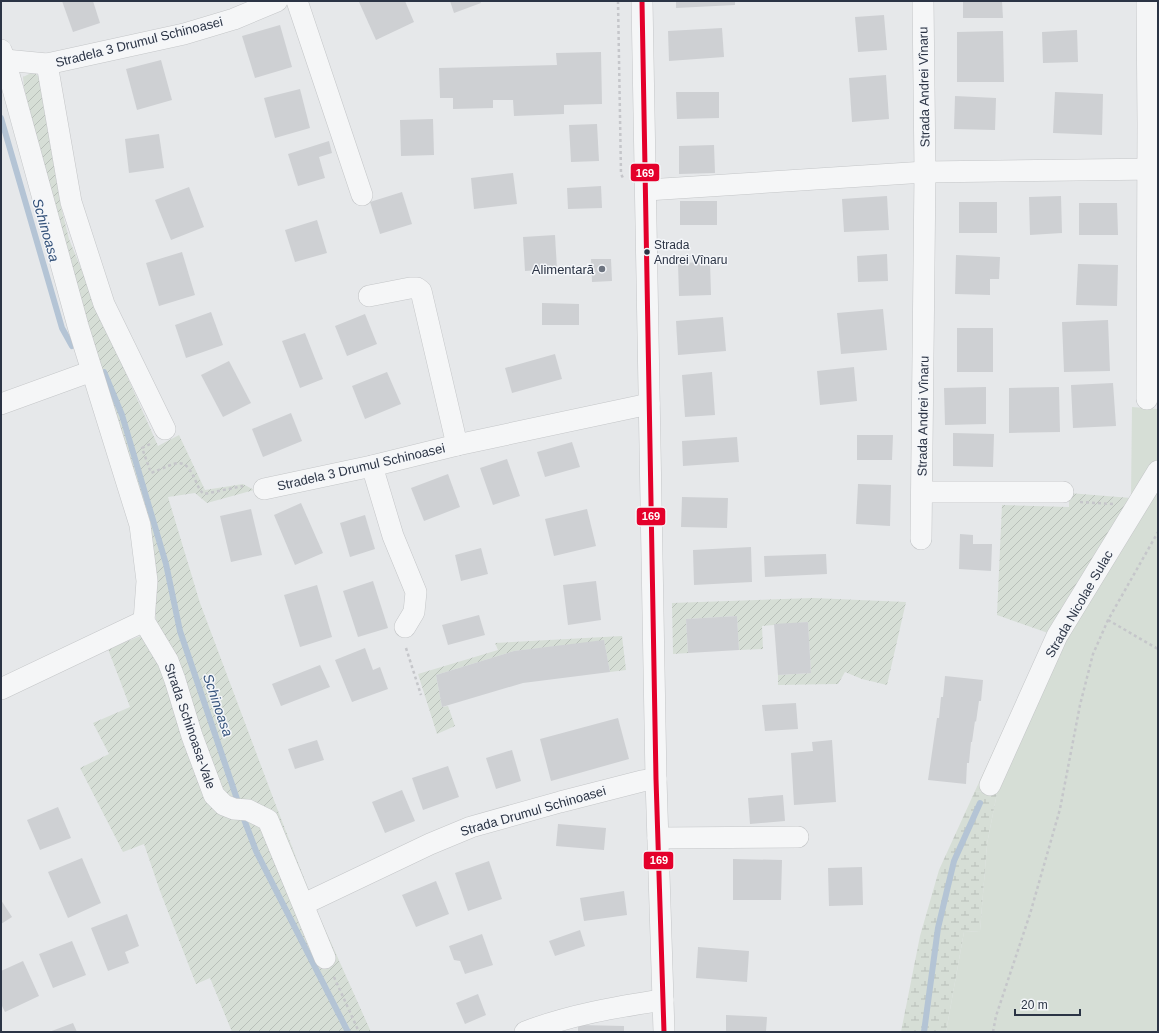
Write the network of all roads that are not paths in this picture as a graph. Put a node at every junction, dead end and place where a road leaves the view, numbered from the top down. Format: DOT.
graph roads {
  1 [pos="276,1"];
  2 [pos="297,1"];
  3 [pos="642,1"];
  4 [pos="923,1"];
  5 [pos="1147,1"];
  6 [pos="3,55"];
  7 [pos="47,64"];
  8 [pos="1153,169"];
  9 [pos="925,172"];
  10 [pos="646,190"];
  11 [pos="362,195"];
  12 [pos="369,296"];
  13 [pos="1153,346"];
  14 [pos="92,371"];
  15 [pos="1146,399"];
  16 [pos="1,404"];
  17 [pos="649,404"];
  18 [pos="166,429"];
  19 [pos="457,445"];
  20 [pos="372,466"];
  21 [pos="1158,471"];
  22 [pos="264,489"];
  23 [pos="922,492"];
  24 [pos="1063,492"];
  25 [pos="921,539"];
  26 [pos="144,621"];
  27 [pos="405,627"];
  28 [pos="1,689"];
  29 [pos="656,779"];
  30 [pos="990,785"];
  31 [pos="798,837"];
  32 [pos="658,838"];
  33 [pos="304,904"];
  34 [pos="325,958"];
  35 [pos="663,1000"];
  36 [pos="525,1032"];
  37 [pos="664,1032"];
  1 -- 7 [label="street, Stradela 3 Drumul Schinoasei"];
  2 -- 11 [label="street"];
  3 -- 10 [label="street"];
  4 -- 9 [label="street, Strada Andrei Vînaru"];
  5 -- 8 [label="street"];
  6 -- 7 [label="street, Stradela 3 Drumul Schinoasei"];
  6 -- 14 [label="street"];
  7 -- 18 [label="street, Stradela 3 Drumul Schinoasei"];
  8 -- 9 [label="street"];
  8 -- 13 [label="street"];
  9 -- 10 [label="street"];
  9 -- 23 [label="street, Strada Andrei Vînaru"];
  10 -- 17 [label="street"];
  12 -- 19 [label="street, Stradela 3 Drumul Schinoasei"];
  13 -- 15 [label="street"];
  14 -- 16 [label="street"];
  14 -- 26 [label="street"];
  17 -- 19 [label="street, Stradela 3 Drumul Schinoasei"];
  17 -- 29 [label="street"];
  19 -- 20 [label="street, Stradela 3 Drumul Schinoasei"];
  20 -- 22 [label="street, Stradela 3 Drumul Schinoasei"];
  20 -- 27 [label="street"];
  21 -- 30 [label="street, Strada Nicolae Sulac"];
  23 -- 24 [label="street, Strada Andrei Vînaru"];
  23 -- 25 [label="street, Strada Andrei Vînaru"];
  26 -- 28 [label="street"];
  26 -- 33 [label="street, Strada Schinoasa-Vale"];
  29 -- 32 [label="street"];
  29 -- 33 [label="street, Strada Drumul Schinoasei"];
  31 -- 32 [label="street"];
  32 -- 35 [label="street"];
  33 -- 34 [label="street, Strada Schinoasa-Vale"];
  35 -- 36 [label="street"];
  35 -- 37 [label="street"];
}
